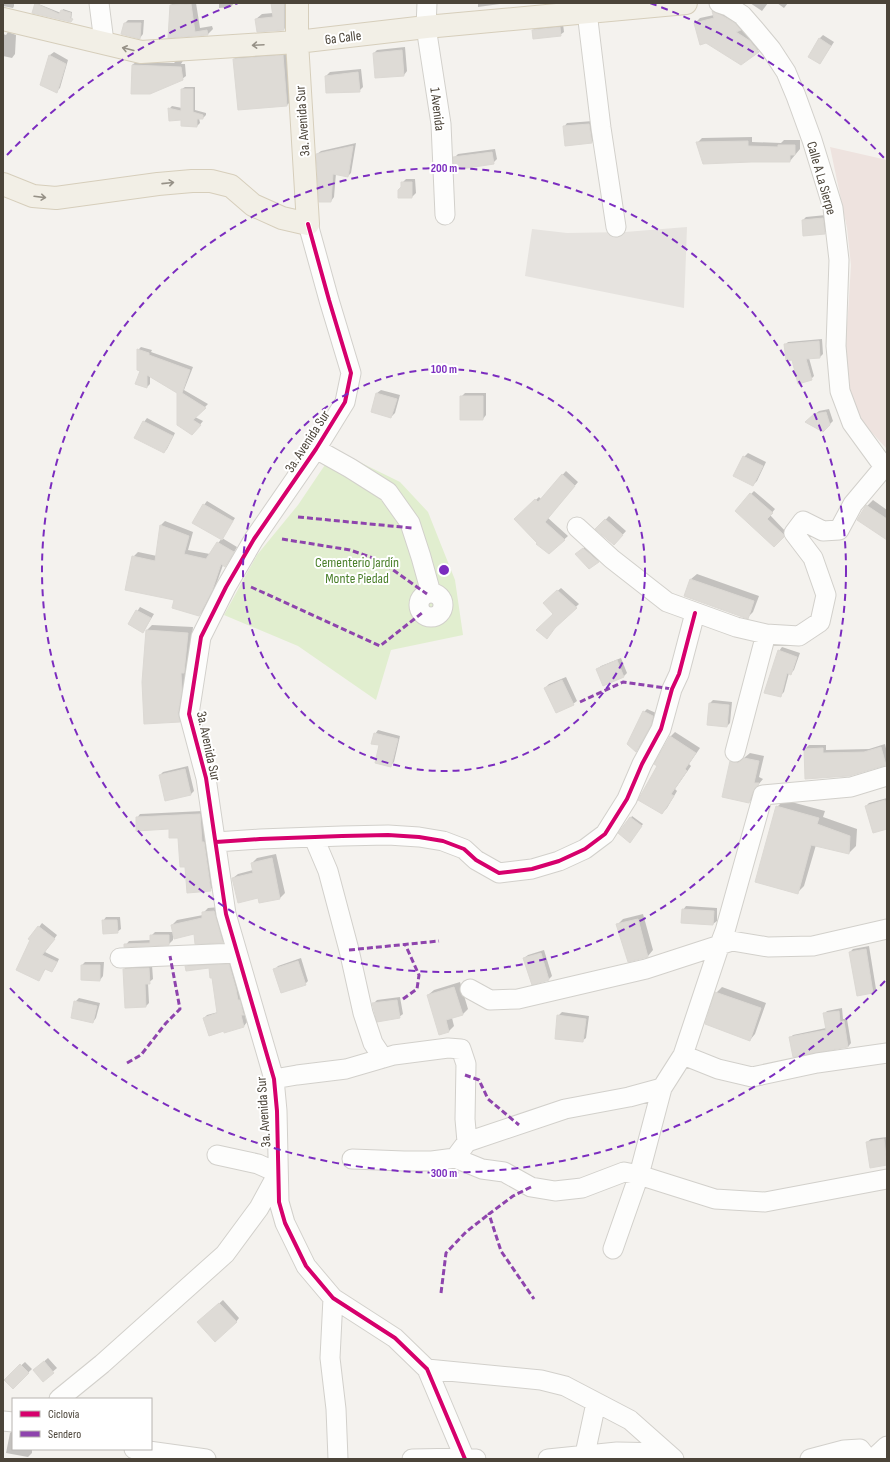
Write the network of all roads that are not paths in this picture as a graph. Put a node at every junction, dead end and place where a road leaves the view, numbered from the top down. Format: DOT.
graph roads {
  1 [pos="99,3"];
  2 [pos="297,3"];
  3 [pos="428,3"];
  4 [pos="686,3"];
  5 [pos="719,3"];
  6 [pos="586,7"];
  7 [pos="3,19"];
  8 [pos="426,27"];
  9 [pos="104,42"];
  10 [pos="297,42"];
  11 [pos="3,184"];
  12 [pos="445,215"];
  13 [pos="308,224"];
  14 [pos="616,227"];
  15 [pos="316,449"];
  16 [pos="886,468"];
  17 [pos="577,527"];
  18 [pos="431,593"];
  19 [pos="695,613"];
  20 [pos="766,634"];
  21 [pos="735,752"];
  22 [pos="887,776"];
  23 [pos="314,838"];
  24 [pos="216,842"];
  25 [pos="887,929"];
  26 [pos="720,944"];
  27 [pos="237,953"];
  28 [pos="120,958"];
  29 [pos="470,989"];
  30 [pos="887,1054"];
  31 [pos="683,1055"];
  32 [pos="383,1058"];
  33 [pos="274,1080"];
  34 [pos="662,1088"];
  35 [pos="467,1142"];
  36 [pos="217,1155"];
  37 [pos="456,1158"];
  38 [pos="352,1159"];
  39 [pos="278,1173"];
  40 [pos="639,1175"];
  41 [pos="887,1179"];
  42 [pos="613,1249"];
  43 [pos="333,1298"];
  44 [pos="428,1369"];
  45 [pos="60,1398"];
  46 [pos="596,1403"];
  47 [pos="887,1446"];
  48 [pos="141,1450"];
  49 [pos="585,1454"];
  50 [pos="671,1456"];
  51 [pos="206,1459"];
  52 [pos="338,1459"];
  53 [pos="412,1459"];
  54 [pos="468,1459"];
  55 [pos="548,1459"];
  56 [pos="810,1459"];
  57 [pos="868,1459"];
  58 [pos="873,1459"];
  1 -- 9 [label="street"];
  2 -- 10 [label="main road, 3a. Avenida Sur"];
  3 -- 8 [label="street, 1 Avenida"];
  4 -- 6 [label="main road, 6a Calle"];
  5 -- 16 [label="street, Calle A La Sierpe"];
  6 -- 8 [label="main road, 6a Calle"];
  6 -- 14 [label="street"];
  7 -- 9 [label="main road, 6a Calle"];
  8 -- 10 [label="main road, 6a Calle"];
  8 -- 12 [label="street, 1 Avenida"];
  10 -- 9 [label="main road, 6a Calle, one-way"];
  10 -- 13 [label="main road, 3a. Avenida Sur"];
  11 -- 13 [label="main road, one-way"];
  13 -- 15 [label="street, 3a. Avenida Sur"];
  15 -- 18 [label="street"];
  15 -- 24 [label="street, 3a. Avenida Sur"];
  16 -- 20 [label="street"];
  17 -- 19 [label="street"];
  19 -- 20 [label="street"];
  19 -- 23 [label="street"];
  20 -- 21 [label="street"];
  22 -- 26 [label="street"];
  23 -- 24 [label="street"];
  23 -- 32 [label="street"];
  24 -- 27 [label="street, 3a. Avenida Sur"];
  25 -- 26 [label="street"];
  26 -- 29 [label="street"];
  26 -- 31 [label="street"];
  27 -- 28 [label="street"];
  27 -- 33 [label="street, 3a. Avenida Sur"];
  30 -- 31 [label="street"];
  31 -- 34 [label="street"];
  32 -- 33 [label="street"];
  32 -- 35 [label="street"];
  33 -- 39 [label="street, 3a. Avenida Sur"];
  34 -- 35 [label="street"];
  34 -- 40 [label="street"];
  35 -- 37 [label="street"];
  36 -- 39 [label="street"];
  37 -- 38 [label="street"];
  37 -- 40 [label="street"];
  39 -- 43 [label="street, 3a. Avenida Sur"];
  39 -- 45 [label="street"];
  40 -- 41 [label="street"];
  40 -- 42 [label="street"];
  43 -- 44 [label="street, 3a. Avenida Sur"];
  43 -- 52 [label="street"];
  44 -- 46 [label="street"];
  44 -- 54 [label="street"];
  46 -- 49 [label="street"];
  46 -- 50 [label="street"];
  47 -- 58 [label="street"];
  48 -- 51 [label="street"];
  49 -- 50 [label="street"];
  49 -- 55 [label="street"];
  53 -- 54 [label="street"];
  56 -- 57 [label="street"];
}
